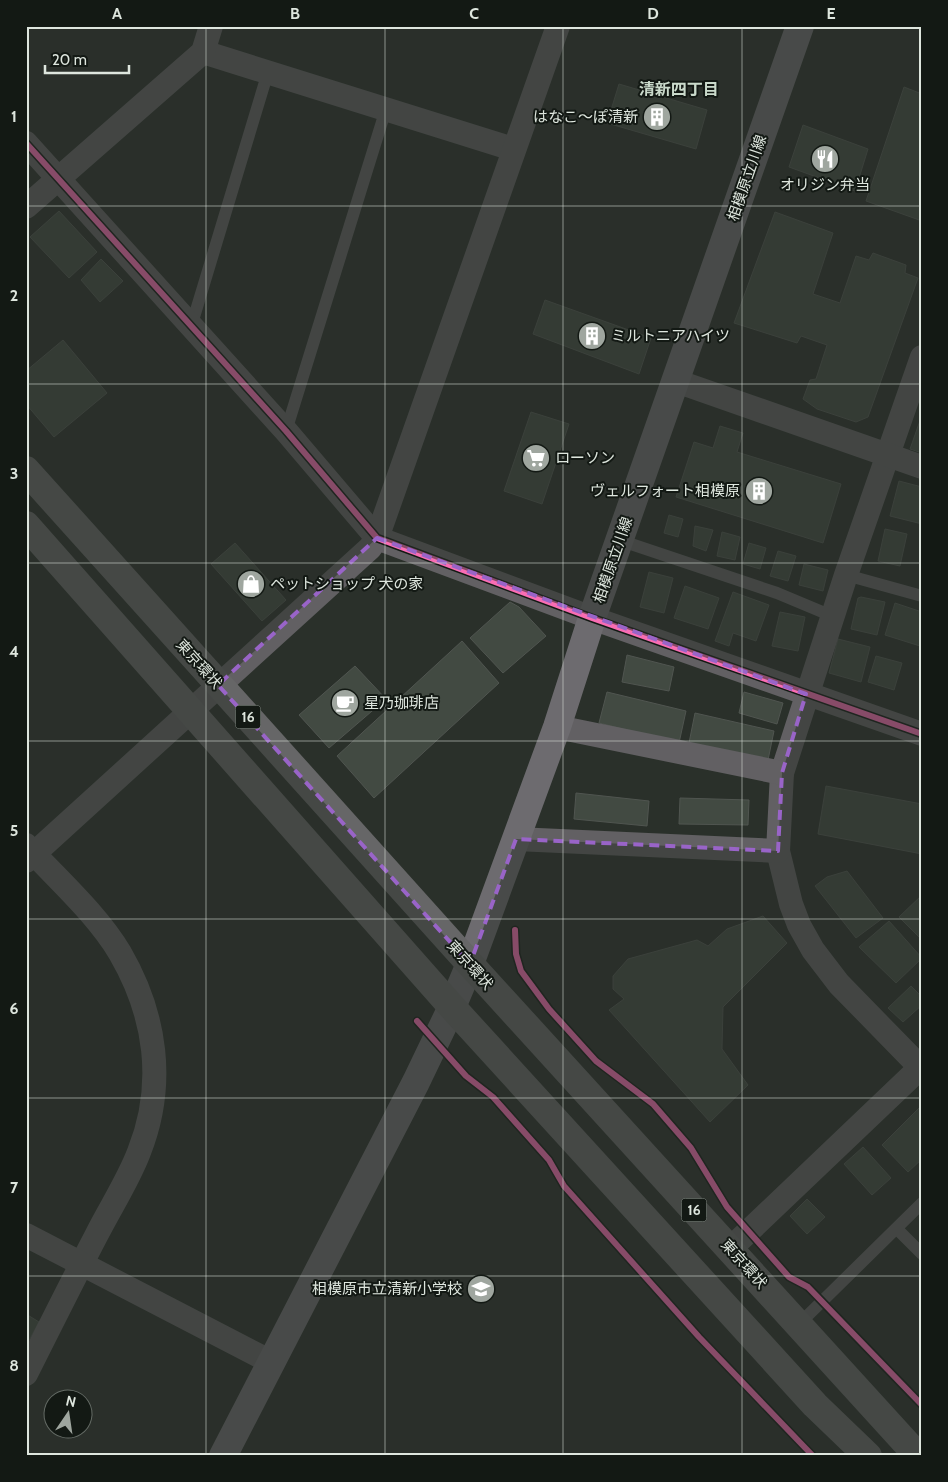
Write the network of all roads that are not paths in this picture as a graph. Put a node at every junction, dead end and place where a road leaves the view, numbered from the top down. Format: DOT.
graph roads {
  1 [pos="211,26"];
  2 [pos="558,26"];
  3 [pos="800,26"];
  4 [pos="203,52"];
  5 [pos="268,72"];
  6 [pos="386,109"];
  7 [pos="26,143"];
  8 [pos="514,149"];
  9 [pos="57,179"];
  10 [pos="26,207"];
  11 [pos="191,327"];
  12 [pos="922,357"];
  13 [pos="676,380"];
  14 [pos="286,430"];
  15 [pos="888,456"];
  16 [pos="922,467"];
  17 [pos="26,470"];
  18 [pos="26,525"];
  19 [pos="376,538"];
  20 [pos="619,540"];
  21 [pos="846,574"];
  22 [pos="922,596"];
  23 [pos="832,616"];
  24 [pos="592,618"];
  25 [pos="218,685"];
  26 [pos="806,694"];
  27 [pos="190,710"];
  28 [pos="557,726"];
  29 [pos="922,734"];
  30 [pos="782,773"];
  31 [pos="516,840"];
  32 [pos="778,851"];
  33 [pos="29,853"];
  34 [pos="470,964"];
  35 [pos="452,1007"];
  36 [pos="921,1068"];
  37 [pos="922,1203"];
  38 [pos="897,1229"];
  39 [pos="26,1236"];
  40 [pos="730,1249"];
  41 [pos="922,1254"];
  42 [pos="81,1264"];
  43 [pos="799,1324"];
  44 [pos="271,1362"];
  45 [pos="26,1374"];
  46 [pos="223,1456"];
  47 [pos="868,1456"];
  48 [pos="918,1456"];
  1 -- 4 [label="street"];
  2 -- 8 [label="street"];
  3 -- 13 [label="main road, 相模原立川線"];
  4 -- 5 [label="street"];
  4 -- 9 [label="street"];
  5 -- 6 [label="street"];
  5 -- 11 [label="lane"];
  6 -- 8 [label="street"];
  6 -- 14 [label="lane"];
  7 -- 9 [label="street"];
  8 -- 19 [label="street"];
  9 -- 10 [label="street"];
  9 -- 11 [label="street"];
  11 -- 14 [label="street"];
  12 -- 15 [label="street"];
  13 -- 15 [label="street"];
  13 -- 20 [label="main road, 相模原立川線"];
  14 -- 19 [label="street"];
  15 -- 16 [label="street"];
  15 -- 21 [label="street"];
  17 -- 25 [label="highway, 東京環状 / 16"];
  18 -- 27 [label="highway, 16"];
  19 -- 24 [label="street"];
  19 -- 25 [label="street"];
  20 -- 23 [label="lane"];
  20 -- 24 [label="main road, 相模原立川線"];
  21 -- 22 [label="lane"];
  21 -- 23 [label="street"];
  23 -- 26 [label="street"];
  24 -- 26 [label="street"];
  24 -- 28 [label="main road, 相模原立川線"];
  25 -- 27 [label="street"];
  25 -- 34 [label="highway, 東京環状 / 16"];
  26 -- 29 [label="street"];
  26 -- 30 [label="street"];
  27 -- 33 [label="street"];
  27 -- 35 [label="highway, 16"];
  28 -- 30 [label="street"];
  28 -- 31 [label="main road, 相模原立川線"];
  30 -- 32 [label="street"];
  31 -- 32 [label="street"];
  31 -- 34 [label="main road, 相模原立川線"];
  32 -- 36 [label="street"];
  33 -- 42 [label="street"];
  34 -- 35 [label="main road, 相模原立川線"];
  34 -- 40 [label="highway, 東京環状 / 16"];
  35 -- 44 [label="main road, 相模原立川線"];
  35 -- 47 [label="highway, 16"];
  36 -- 40 [label="street"];
  37 -- 38 [label="lane"];
  38 -- 41 [label="lane"];
  38 -- 43 [label="lane"];
  39 -- 42 [label="street"];
  40 -- 43 [label="highway, 東京環状 / 16"];
  42 -- 44 [label="street"];
  42 -- 45 [label="street"];
  43 -- 48 [label="highway, 東京環状 / 16"];
  44 -- 46 [label="main road, 相模原立川線"];
}
